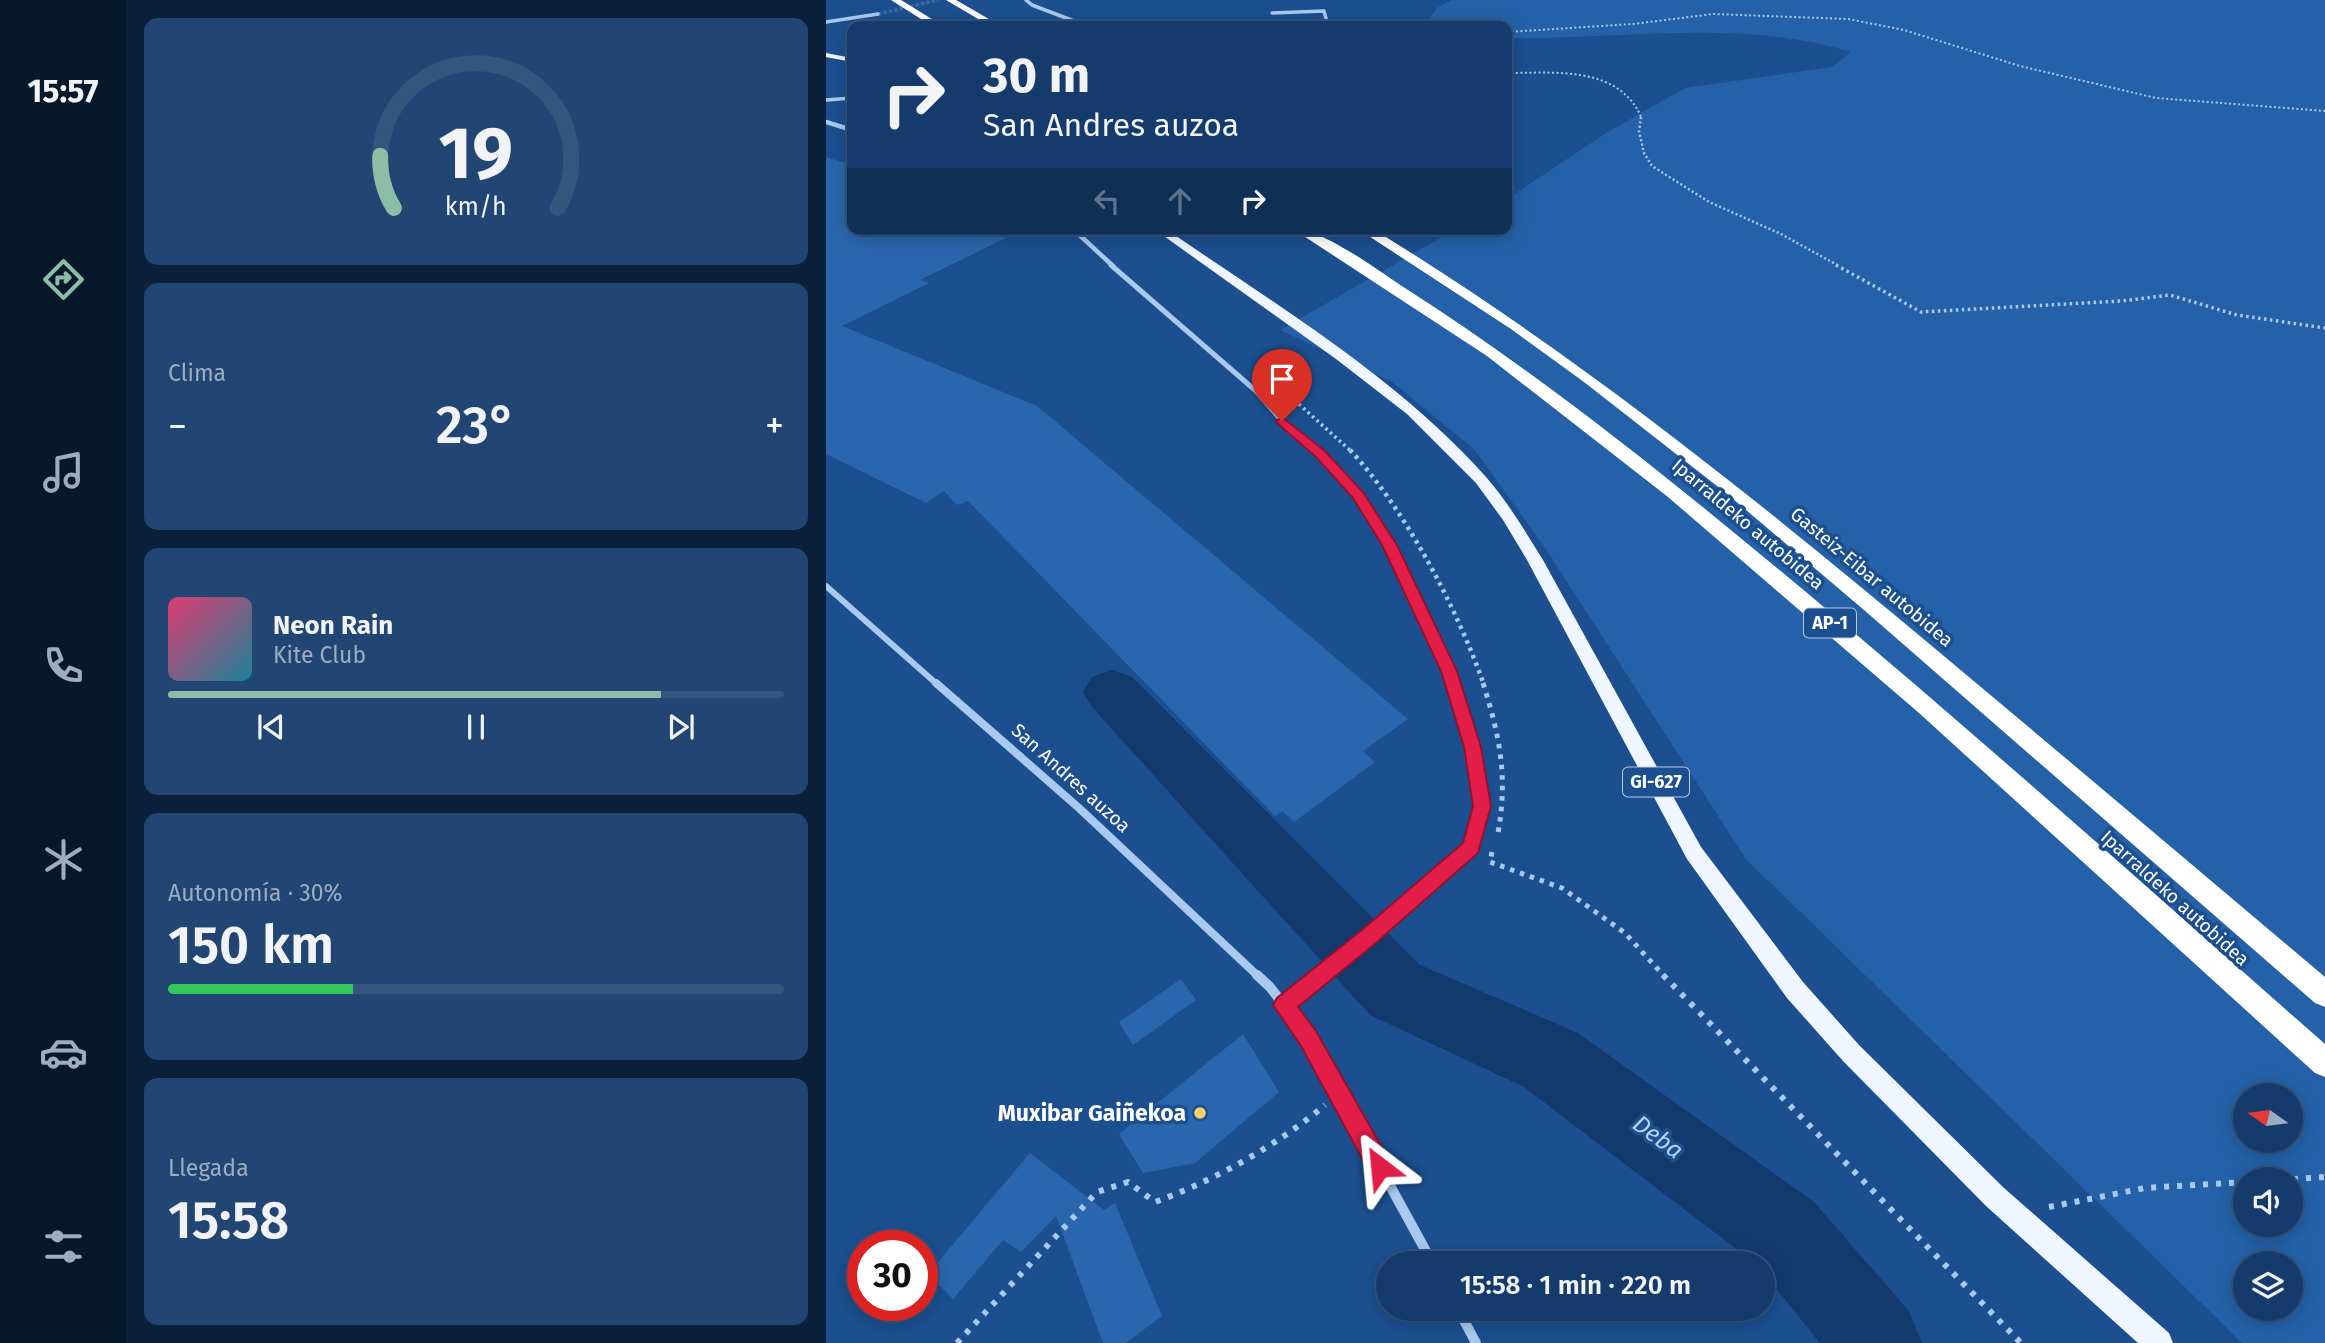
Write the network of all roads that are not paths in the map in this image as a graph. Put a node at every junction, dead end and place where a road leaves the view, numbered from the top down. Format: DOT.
graph roads {
  1 [pos="895,0"];
  2 [pos="950,0"];
  3 [pos="1026,0"];
  4 [pos="1272,13"];
  5 [pos="878,14"];
  6 [pos="930,21"];
  7 [pos="987,21"];
  8 [pos="1074,21"];
  9 [pos="1327,21"];
  10 [pos="826,22"];
  11 [pos="826,55"];
  12 [pos="847,59"];
  13 [pos="847,98"];
  14 [pos="826,100"];
  15 [pos="826,122"];
  16 [pos="847,128"];
  17 [pos="1079,235"];
  18 [pos="1168,235"];
  19 [pos="1309,235"];
  20 [pos="1372,235"];
  21 [pos="826,586"];
  22 [pos="2325,994"];
  23 [pos="1284,1005"];
  24 [pos="2325,1063"];
  25 [pos="1426,1251"];
  26 [pos="1464,1321"];
  27 [pos="1476,1343"];
  28 [pos="2159,1343"];
  1 -- 6 [label="highway"];
  2 -- 7 [label="highway"];
  3 -- 8 [label="street"];
  4 -- 9 [label="street"];
  5 -- 10 [label="street"];
  11 -- 12 [label="main road"];
  13 -- 14 [label="street"];
  15 -- 16 [label="street"];
  17 -- 23 [label="street"];
  18 -- 28 [label="main road, GI-627"];
  19 -- 24 [label="highway, Iparraldeko autobidea / AP-1"];
  20 -- 22 [label="highway, Gasteiz-Eibar autobidea / AP-1"];
  21 -- 23 [label="street, San Andres auzoa"];
  23 -- 25 [label="street, San Andres auzoa"];
  26 -- 27 [label="street"];
}
